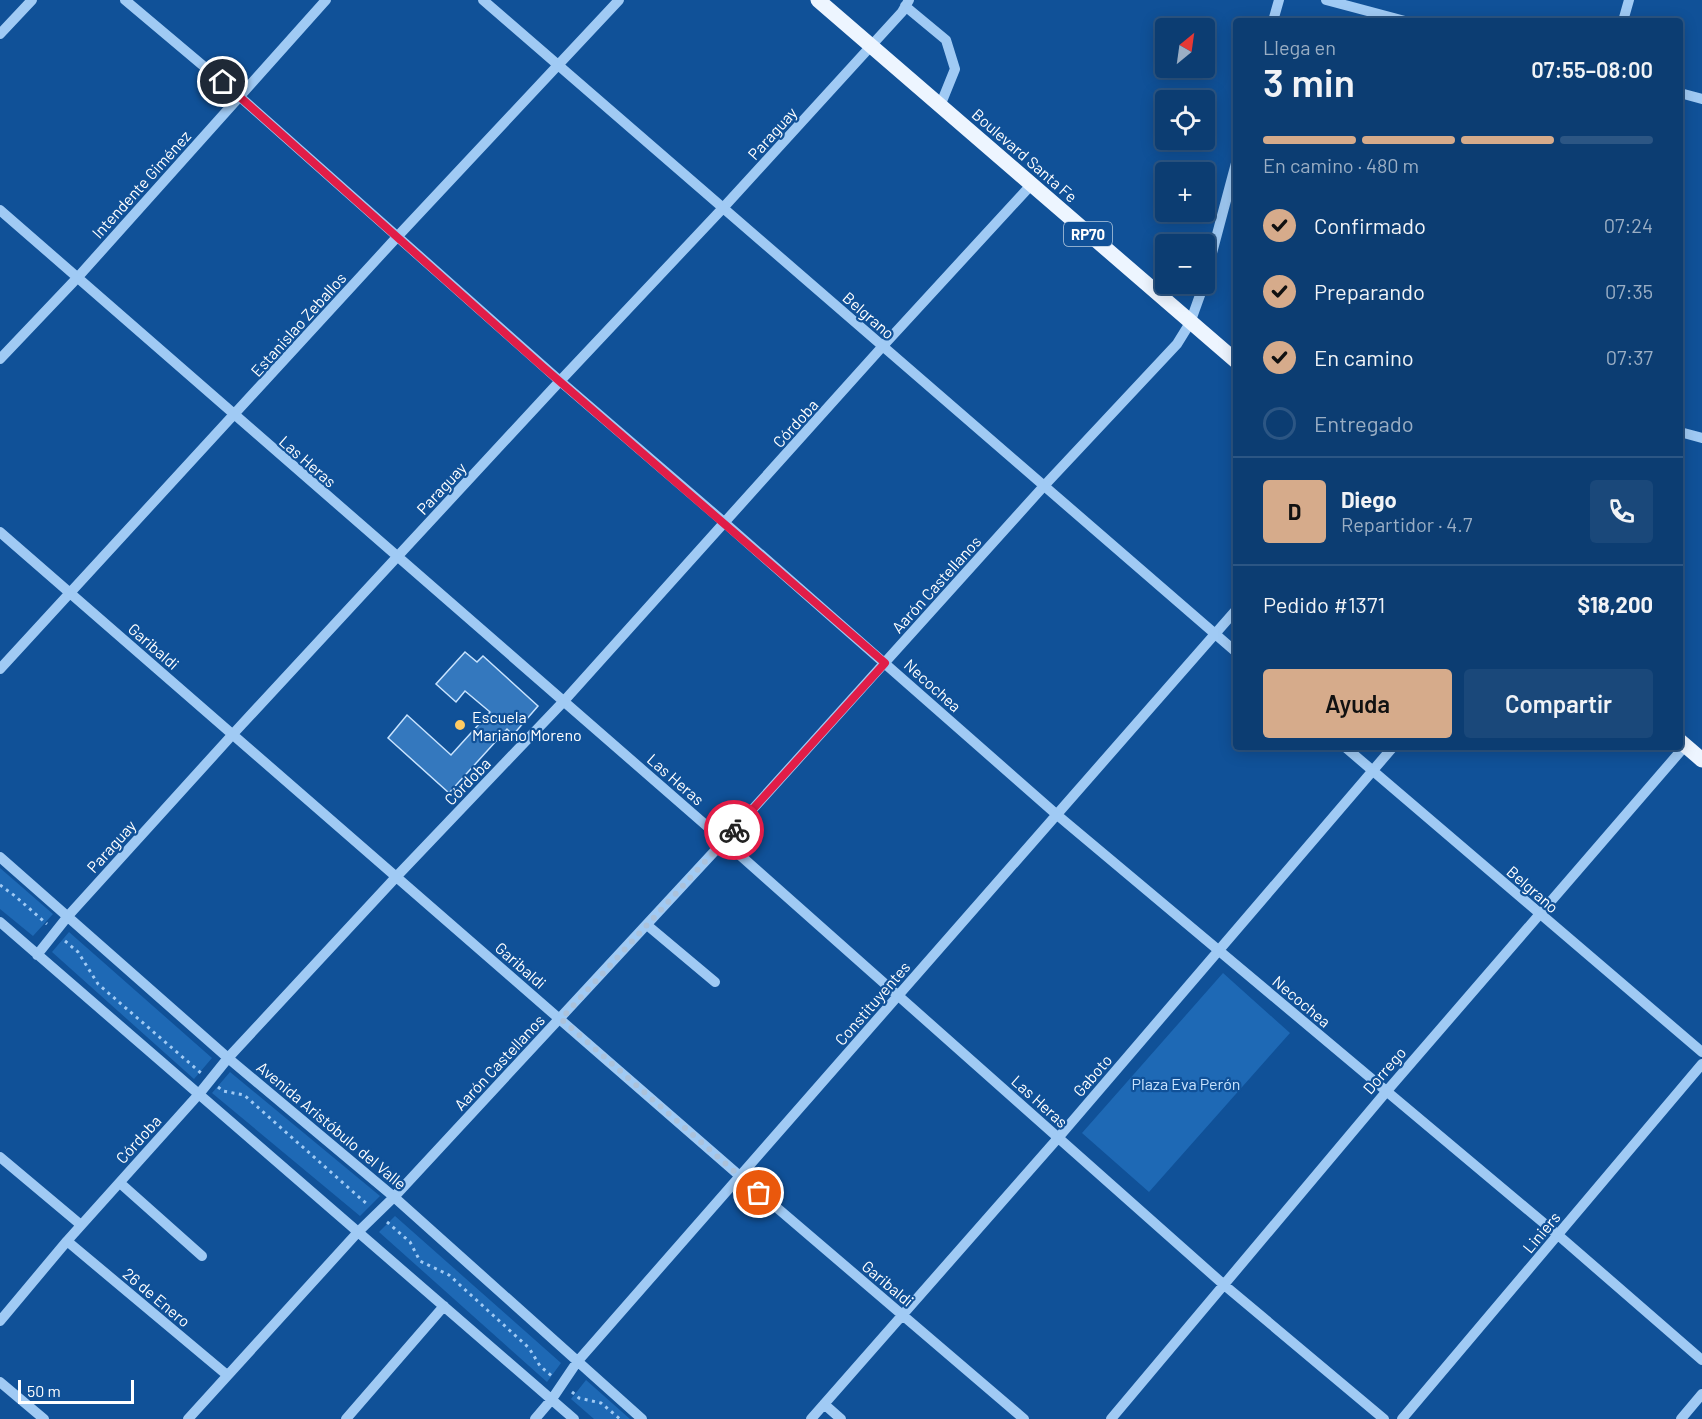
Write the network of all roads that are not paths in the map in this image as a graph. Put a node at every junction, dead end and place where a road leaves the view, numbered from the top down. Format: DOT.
graph roads {
  1 [pos="32,0"];
  2 [pos="125,0"];
  3 [pos="326,0"];
  4 [pos="483,0"];
  5 [pos="619,0"];
  6 [pos="818,0"];
  7 [pos="1279,0"];
  8 [pos="1326,0"];
  9 [pos="1629,0"];
  10 [pos="907,3"];
  11 [pos="1274,18"];
  12 [pos="1394,18"];
  13 [pos="1624,18"];
  14 [pos="0,34"];
  15 [pos="871,46"];
  16 [pos="560,65"];
  17 [pos="1683,94"];
  18 [pos="239,96"];
  19 [pos="1702,99"];
  20 [pos="940,106"];
  21 [pos="1233,174"];
  22 [pos="1031,184"];
  23 [pos="723,208"];
  24 [pos="0,210"];
  25 [pos="397,237"];
  26 [pos="1215,242"];
  27 [pos="78,277"];
  28 [pos="1200,294"];
  29 [pos="1190,323"];
  30 [pos="882,347"];
  31 [pos="0,359"];
  32 [pos="1233,359"];
  33 [pos="560,381"];
  34 [pos="234,416"];
  35 [pos="1683,433"];
  36 [pos="1702,438"];
  37 [pos="1043,487"];
  38 [pos="725,523"];
  39 [pos="0,532"];
  40 [pos="397,558"];
  41 [pos="70,593"];
  42 [pos="1233,614"];
  43 [pos="1216,634"];
  44 [pos="1233,649"];
  45 [pos="885,663"];
  46 [pos="0,669"];
  47 [pos="564,701"];
  48 [pos="233,734"];
  49 [pos="1683,744"];
  50 [pos="1348,750"];
  51 [pos="1390,750"];
  52 [pos="1678,750"];
  53 [pos="1702,760"];
  54 [pos="1372,771"];
  55 [pos="1056,814"];
  56 [pos="724,841"];
  57 [pos="0,857"];
  58 [pos="397,876"];
  59 [pos="1539,914"];
  60 [pos="68,916"];
  61 [pos="0,922"];
  62 [pos="647,925"];
  63 [pos="1219,950"];
  64 [pos="37,955"];
  65 [pos="715,982"];
  66 [pos="899,996"];
  67 [pos="561,1019"];
  68 [pos="1702,1052"];
  69 [pos="228,1058"];
  70 [pos="1702,1065"];
  71 [pos="1386,1092"];
  72 [pos="199,1094"];
  73 [pos="1058,1137"];
  74 [pos="0,1156"];
  75 [pos="741,1177"];
  76 [pos="120,1183"];
  77 [pos="394,1197"];
  78 [pos="81,1225"];
  79 [pos="358,1232"];
  80 [pos="1558,1235"];
  81 [pos="67,1241"];
  82 [pos="202,1256"];
  83 [pos="1223,1284"];
  84 [pos="444,1306"];
  85 [pos="901,1314"];
  86 [pos="0,1320"];
  87 [pos="1702,1360"];
  88 [pos="577,1362"];
  89 [pos="227,1376"];
  90 [pos="0,1382"];
  91 [pos="1702,1394"];
  92 [pos="552,1399"];
  93 [pos="824,1404"];
  94 [pos="44,1419"];
  95 [pos="188,1419"];
  96 [pos="346,1419"];
  97 [pos="535,1419"];
  98 [pos="574,1419"];
  99 [pos="642,1419"];
  100 [pos="811,1419"];
  101 [pos="841,1419"];
  102 [pos="1024,1419"];
  103 [pos="1111,1419"];
  104 [pos="1384,1419"];
  105 [pos="1402,1419"];
  106 [pos="1681,1419"];
  1 -- 14 [label="street"];
  2 -- 18 [label="street, Necochea"];
  3 -- 18 [label="street, Intendente Giménez"];
  4 -- 16 [label="street, Belgrano"];
  5 -- 16 [label="street, Estanislao Zeballos"];
  6 -- 15 [label="main road, Boulevard Santa Fe / RP70"];
  7 -- 11 [label="street"];
  8 -- 12 [label="street"];
  9 -- 13 [label="street"];
  10 -- 15 [label="street, Paraguay"];
  10 -- 20 [label="street"];
  15 -- 20 [label="main road, Boulevard Santa Fe / RP70"];
  15 -- 23 [label="street, Paraguay"];
  16 -- 23 [label="street, Belgrano"];
  16 -- 25 [label="street, Estanislao Zeballos"];
  17 -- 19 [label="street"];
  18 -- 25 [label="street, Necochea"];
  18 -- 27 [label="street, Intendente Giménez"];
  20 -- 22 [label="main road, Boulevard Santa Fe / RP70"];
  21 -- 26 [label="street, Aarón Castellanos"];
  22 -- 29 [label="main road, Boulevard Santa Fe / RP70"];
  22 -- 30 [label="street, Córdoba"];
  23 -- 30 [label="street, Belgrano"];
  23 -- 33 [label="street, Paraguay"];
  24 -- 27 [label="street, Las Heras"];
  25 -- 33 [label="street, Necochea"];
  25 -- 34 [label="street, Estanislao Zeballos"];
  27 -- 31 [label="street, Intendente Giménez"];
  27 -- 34 [label="street, Las Heras"];
  28 -- 29 [label="street, Aarón Castellanos"];
  29 -- 32 [label="main road, Boulevard Santa Fe / RP70"];
  29 -- 37 [label="street, Aarón Castellanos"];
  30 -- 37 [label="street, Belgrano"];
  30 -- 38 [label="street, Córdoba"];
  33 -- 38 [label="street, Necochea"];
  33 -- 40 [label="street, Paraguay"];
  34 -- 40 [label="street, Las Heras"];
  34 -- 41 [label="street, Estanislao Zeballos"];
  35 -- 36 [label="street"];
  37 -- 43 [label="street, Belgrano"];
  37 -- 45 [label="street, Aarón Castellanos"];
  38 -- 45 [label="street, Necochea"];
  38 -- 47 [label="street, Córdoba"];
  39 -- 41 [label="street, Garibaldi"];
  40 -- 47 [label="street, Las Heras"];
  40 -- 48 [label="street, Paraguay"];
  41 -- 46 [label="street, Estanislao Zeballos"];
  41 -- 48 [label="street, Garibaldi"];
  42 -- 43 [label="street, Constituyentes"];
  43 -- 44 [label="street, Belgrano"];
  43 -- 55 [label="street, Constituyentes"];
  45 -- 55 [label="street, Necochea"];
  45 -- 56 [label="street, Aarón Castellanos"];
  47 -- 56 [label="street, Las Heras"];
  47 -- 58 [label="street, Córdoba"];
  48 -- 58 [label="street, Garibaldi"];
  48 -- 60 [label="street, Paraguay"];
  49 -- 53 [label="main road"];
  50 -- 54 [label="street, Belgrano"];
  51 -- 54 [label="street, Gaboto"];
  52 -- 59 [label="street, Dorrego"];
  54 -- 59 [label="street, Belgrano"];
  54 -- 63 [label="street, Gaboto"];
  55 -- 63 [label="street, Necochea"];
  55 -- 66 [label="street, Constituyentes"];
  56 -- 62 [label="street, Aarón Castellanos"];
  56 -- 66 [label="street, Las Heras"];
  57 -- 60 [label="street, Avenida Aristóbulo del Valle"];
  58 -- 67 [label="street, Garibaldi"];
  58 -- 69 [label="street, Córdoba"];
  59 -- 68 [label="street, Belgrano"];
  59 -- 71 [label="street, Dorrego"];
  60 -- 64 [label="street, Paraguay"];
  60 -- 69 [label="street, Avenida Aristóbulo del Valle"];
  61 -- 64 [label="street"];
  62 -- 65 [label="street"];
  62 -- 67 [label="street, Aarón Castellanos"];
  63 -- 71 [label="street, Necochea"];
  63 -- 73 [label="street, Gaboto"];
  64 -- 72 [label="street"];
  66 -- 73 [label="street, Las Heras"];
  66 -- 75 [label="street, Constituyentes"];
  67 -- 75 [label="street, Garibaldi"];
  67 -- 77 [label="street, Aarón Castellanos"];
  69 -- 72 [label="street, Córdoba"];
  69 -- 77 [label="street, Avenida Aristóbulo del Valle"];
  70 -- 80 [label="street, Liniers"];
  71 -- 80 [label="street, Necochea"];
  71 -- 83 [label="street, Dorrego"];
  72 -- 76 [label="street, Córdoba"];
  72 -- 79 [label="street"];
  73 -- 83 [label="street, Las Heras"];
  73 -- 85 [label="street, Gaboto"];
  74 -- 78 [label="street"];
  75 -- 85 [label="street, Garibaldi"];
  75 -- 88 [label="street, Constituyentes"];
  76 -- 78 [label="street, Córdoba"];
  76 -- 82 [label="street"];
  77 -- 79 [label="street, Aarón Castellanos"];
  77 -- 88 [label="street, Avenida Aristóbulo del Valle"];
  78 -- 81 [label="street, Córdoba"];
  79 -- 84 [label="street"];
  79 -- 89 [label="street, Aarón Castellanos"];
  80 -- 87 [label="street, Necochea"];
  80 -- 105 [label="street, Liniers"];
  81 -- 86 [label="street, Córdoba"];
  81 -- 89 [label="street, 26 de Enero"];
  83 -- 103 [label="street, Dorrego"];
  83 -- 104 [label="street, Las Heras"];
  84 -- 92 [label="street"];
  84 -- 96 [label="street"];
  85 -- 93 [label="street, Gaboto"];
  85 -- 102 [label="street, Garibaldi"];
  88 -- 92 [label="street, Constituyentes"];
  88 -- 99 [label="street, Avenida Aristóbulo del Valle"];
  89 -- 95 [label="street, Aarón Castellanos"];
  90 -- 94 [label="street"];
  91 -- 106 [label="street"];
  92 -- 97 [label="street, Constituyentes"];
  92 -- 98 [label="street"];
  93 -- 100 [label="street, Gaboto"];
  93 -- 101 [label="street"];
}
